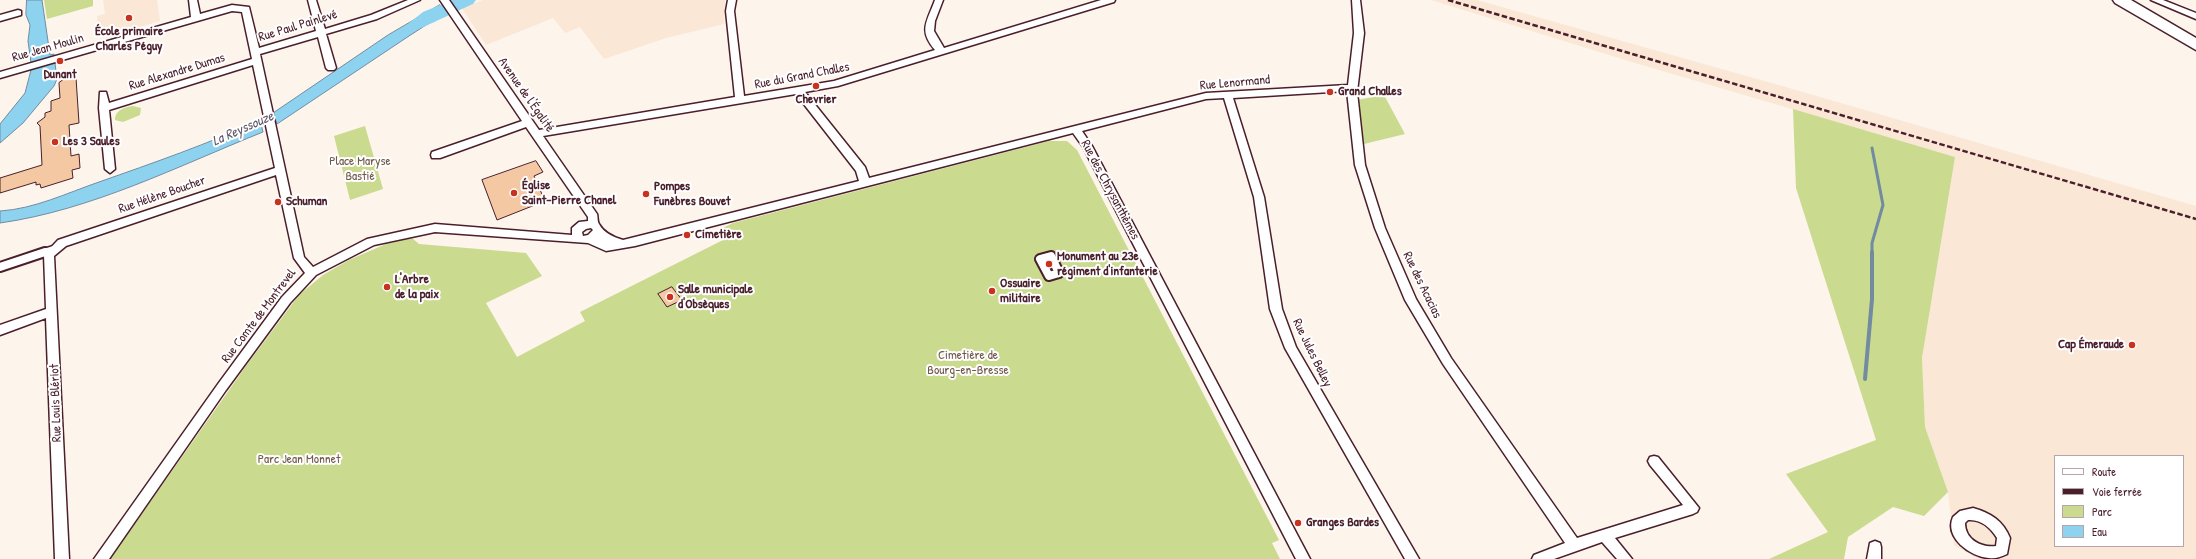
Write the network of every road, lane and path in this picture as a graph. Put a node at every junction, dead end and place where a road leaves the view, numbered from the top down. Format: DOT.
graph roads {
  1 [pos="193,0"];
  2 [pos="312,0"];
  3 [pos="416,0"];
  4 [pos="444,0"];
  5 [pos="732,0"];
  6 [pos="939,0"];
  7 [pos="1111,0"];
  8 [pos="1356,0"];
  9 [pos="2120,0"];
  10 [pos="2155,0"];
  11 [pos="1099,2"];
  12 [pos="18,13"];
  13 [pos="2196,16"];
  14 [pos="0,18"];
  15 [pos="196,18"];
  16 [pos="322,32"];
  17 [pos="2196,45"];
  18 [pos="942,52"];
  19 [pos="257,56"];
  20 [pos="331,68"];
  21 [pos="0,75"];
  22 [pos="1352,88"];
  23 [pos="800,92"];
  24 [pos="104,94"];
  25 [pos="1227,94"];
  26 [pos="740,101"];
  27 [pos="104,108"];
  28 [pos="528,123"];
  29 [pos="1076,130"];
  30 [pos="536,134"];
  31 [pos="436,154"];
  32 [pos="110,169"];
  33 [pos="280,170"];
  34 [pos="865,183"];
  35 [pos="586,231"];
  36 [pos="55,249"];
  37 [pos="0,267"];
  38 [pos="312,272"];
  39 [pos="52,311"];
  40 [pos="0,330"];
  41 [pos="1654,461"];
  42 [pos="1605,536"];
  43 [pos="1574,545"];
  44 [pos="62,559"];
  45 [pos="101,559"];
  46 [pos="1303,559"];
  47 [pos="1412,559"];
  48 [pos="1538,559"];
  49 [pos="1626,559"];
  1 -- 15 [label="street"];
  2 -- 16 [label="street"];
  3 -- 16 [label="street, Rue Paul Painlevé"];
  4 -- 28 [label="street, Avenue de l'Égalité"];
  5 -- 26 [label="street"];
  6 -- 18 [label="street"];
  7 -- 11 [label="street, Rue du Grand Challes"];
  8 -- 22 [label="street, Rue des Acacias"];
  9 -- 17 [label="main road"];
  10 -- 13 [label="street"];
  11 -- 18 [label="street, Rue du Grand Challes"];
  12 -- 14 [label="street"];
  15 -- 19 [label="street, Rue Jean Moulin"];
  15 -- 21 [label="street, Rue Jean Moulin"];
  16 -- 19 [label="street, Rue Paul Painlevé"];
  16 -- 20 [label="street"];
  18 -- 23 [label="street, Rue du Grand Challes"];
  19 -- 27 [label="street, Rue Alexandre Dumas"];
  19 -- 33 [label="street"];
  22 -- 25 [label="street, Rue Lenormand"];
  22 -- 43 [label="street, Rue des Acacias"];
  23 -- 26 [label="street, Rue du Grand Challes"];
  23 -- 34 [label="street"];
  24 -- 27 [label="street"];
  25 -- 29 [label="street, Rue Lenormand"];
  25 -- 47 [label="street, Rue Jules Belley"];
  26 -- 30 [label="street, Rue du Grand Challes"];
  27 -- 32 [label="street"];
  28 -- 30 [label="street, Avenue de l'Égalité"];
  28 -- 31 [label="street"];
  29 -- 34 [label="street, Rue des Chrysanthèmes"];
  29 -- 46 [label="street, Rue des Chrysanthèmes"];
  30 -- 35 [label="street, Avenue de l'Égalité"];
  33 -- 36 [label="street, Rue Hélène Boucher"];
  33 -- 38 [label="street"];
  34 -- 35 [label="street, Rue des Chrysanthèmes"];
  35 -- 38 [label="street, Rue Comte de Montrevel"];
  36 -- 37 [label="street"];
  36 -- 39 [label="street, Rue Louis Blériot"];
  38 -- 45 [label="street, Rue Comte de Montrevel"];
  39 -- 40 [label="street"];
  39 -- 44 [label="street, Rue Louis Blériot"];
  41 -- 42 [label="street"];
  42 -- 43 [label="street"];
  42 -- 49 [label="street"];
  43 -- 48 [label="street"];
}
